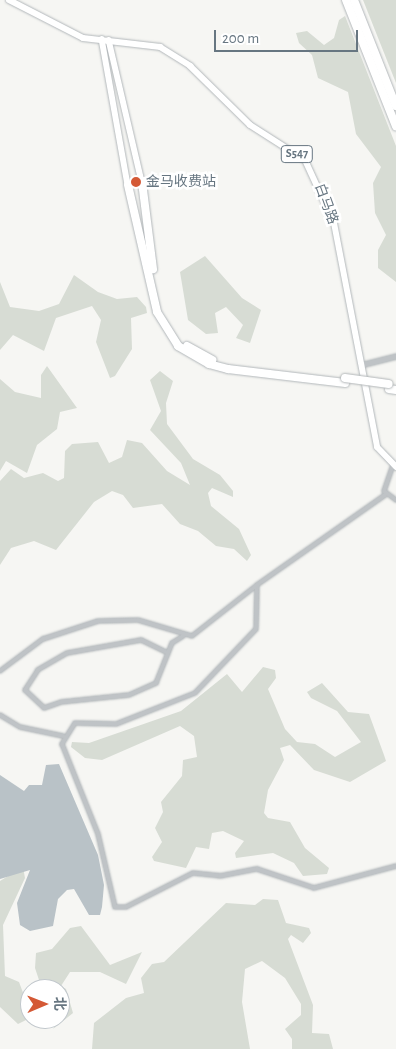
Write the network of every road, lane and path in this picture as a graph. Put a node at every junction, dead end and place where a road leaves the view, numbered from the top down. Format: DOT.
graph roads {
  1 [pos="9,0"];
  2 [pos="346,0"];
  3 [pos="354,0"];
  4 [pos="105,40"];
  5 [pos="396,106"];
  6 [pos="396,126"];
  7 [pos="142,182"];
  8 [pos="128,185"];
  9 [pos="396,356"];
  10 [pos="364,364"];
  11 [pos="345,381"];
  12 [pos="392,387"];
  13 [pos="395,466"];
  14 [pos="385,495"];
  15 [pos="396,500"];
  16 [pos="257,585"];
  17 [pos="183,636"];
  18 [pos="168,653"];
  19 [pos="0,671"];
  20 [pos="0,715"];
  21 [pos="63,736"];
  22 [pos="396,866"];
  1 -- 4 [label="main road, 白马路 / S547"];
  2 -- 6 [label="highway"];
  3 -- 5 [label="highway"];
  4 -- 7 [label="main road"];
  4 -- 8 [label="main road"];
  4 -- 10 [label="main road, 白马路 / S547"];
  7 -- 11 [label="highway"];
  8 -- 11 [label="highway"];
  9 -- 10 [label="street"];
  10 -- 13 [label="main road, 白马路 / S547"];
  11 -- 12 [label="highway, bridge"];
  13 -- 14 [label="street"];
  14 -- 15 [label="street"];
  14 -- 16 [label="street"];
  16 -- 17 [label="street"];
  16 -- 21 [label="street"];
  17 -- 18 [label="street"];
  17 -- 19 [label="street"];
  18 -- 18 [label="street"];
  20 -- 21 [label="street"];
  21 -- 22 [label="street"];
}
